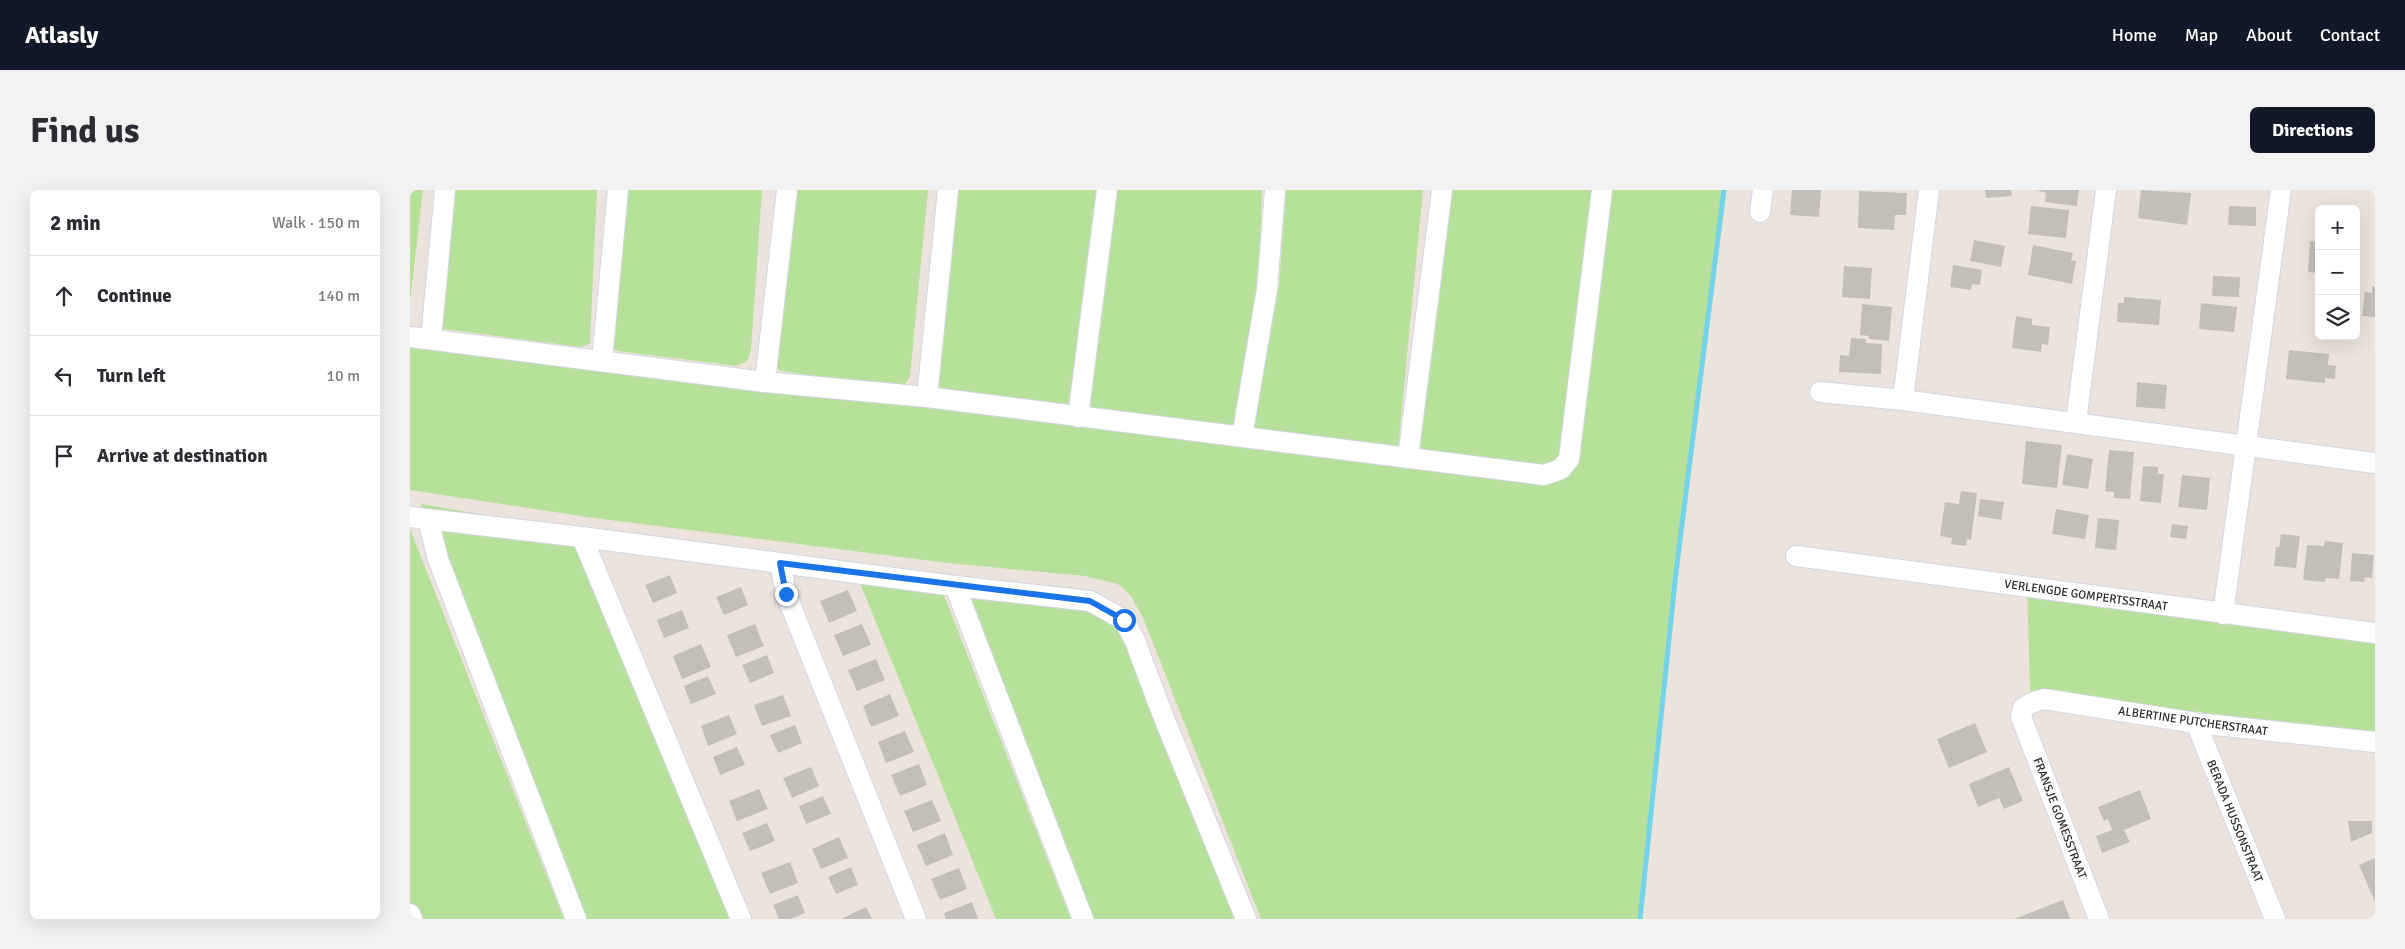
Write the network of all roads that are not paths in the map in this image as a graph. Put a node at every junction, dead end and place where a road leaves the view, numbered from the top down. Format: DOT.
graph roads {
  1 [pos="444,190"];
  2 [pos="618,190"];
  3 [pos="786,190"];
  4 [pos="948,190"];
  5 [pos="1107,190"];
  6 [pos="1275,190"];
  7 [pos="1442,190"];
  8 [pos="1602,190"];
  9 [pos="1763,190"];
  10 [pos="1929,190"];
  11 [pos="2106,190"];
  12 [pos="2281,190"];
  13 [pos="1760,212"];
  14 [pos="410,337"];
  15 [pos="431,339"];
  16 [pos="602,360"];
  17 [pos="765,382"];
  18 [pos="1820,392"];
  19 [pos="927,397"];
  20 [pos="1903,400"];
  21 [pos="1078,417"];
  22 [pos="2076,422"];
  23 [pos="1242,437"];
  24 [pos="2245,446"];
  25 [pos="1408,458"];
  26 [pos="2375,463"];
  27 [pos="419,518"];
  28 [pos="582,537"];
  29 [pos="1796,556"];
  30 [pos="780,563"];
  31 [pos="955,586"];
  32 [pos="2223,614"];
  33 [pos="2375,633"];
  34 [pos="2022,717"];
  35 [pos="2196,723"];
  36 [pos="2375,742"];
  37 [pos="410,914"];
  38 [pos="412,919"];
  39 [pos="576,919"];
  40 [pos="741,919"];
  41 [pos="916,919"];
  42 [pos="1083,919"];
  43 [pos="1246,919"];
  44 [pos="2099,919"];
  45 [pos="2274,919"];
  1 -- 15 [label="street"];
  2 -- 16 [label="street"];
  3 -- 17 [label="street"];
  4 -- 19 [label="street"];
  5 -- 21 [label="street"];
  6 -- 23 [label="street"];
  7 -- 25 [label="street"];
  8 -- 25 [label="street"];
  9 -- 13 [label="street"];
  10 -- 20 [label="street"];
  11 -- 22 [label="street"];
  12 -- 24 [label="street"];
  14 -- 15 [label="street"];
  15 -- 16 [label="street"];
  16 -- 17 [label="street"];
  17 -- 19 [label="street"];
  18 -- 20 [label="street"];
  19 -- 21 [label="street"];
  20 -- 22 [label="street"];
  21 -- 23 [label="street"];
  22 -- 24 [label="street"];
  23 -- 25 [label="street"];
  24 -- 26 [label="street"];
  24 -- 32 [label="street"];
  27 -- 28 [label="street"];
  27 -- 39 [label="street"];
  28 -- 30 [label="street"];
  28 -- 40 [label="street"];
  29 -- 32 [label="street, VERLENGDE GOMPERTSSTRAAT"];
  30 -- 31 [label="street"];
  30 -- 41 [label="street"];
  31 -- 42 [label="street"];
  31 -- 43 [label="street"];
  32 -- 33 [label="street, VERLENGDE GOMPERTSSTRAAT"];
  34 -- 35 [label="street, ALBERTINE PUTCHERSTRAAT"];
  34 -- 44 [label="street, FRANSJE GOMESSTRAAT"];
  35 -- 36 [label="street, ALBERTINE PUTCHERSTRAAT"];
  35 -- 45 [label="street, BERADA HUSSONSTRAAT"];
  37 -- 38 [label="street"];
}
